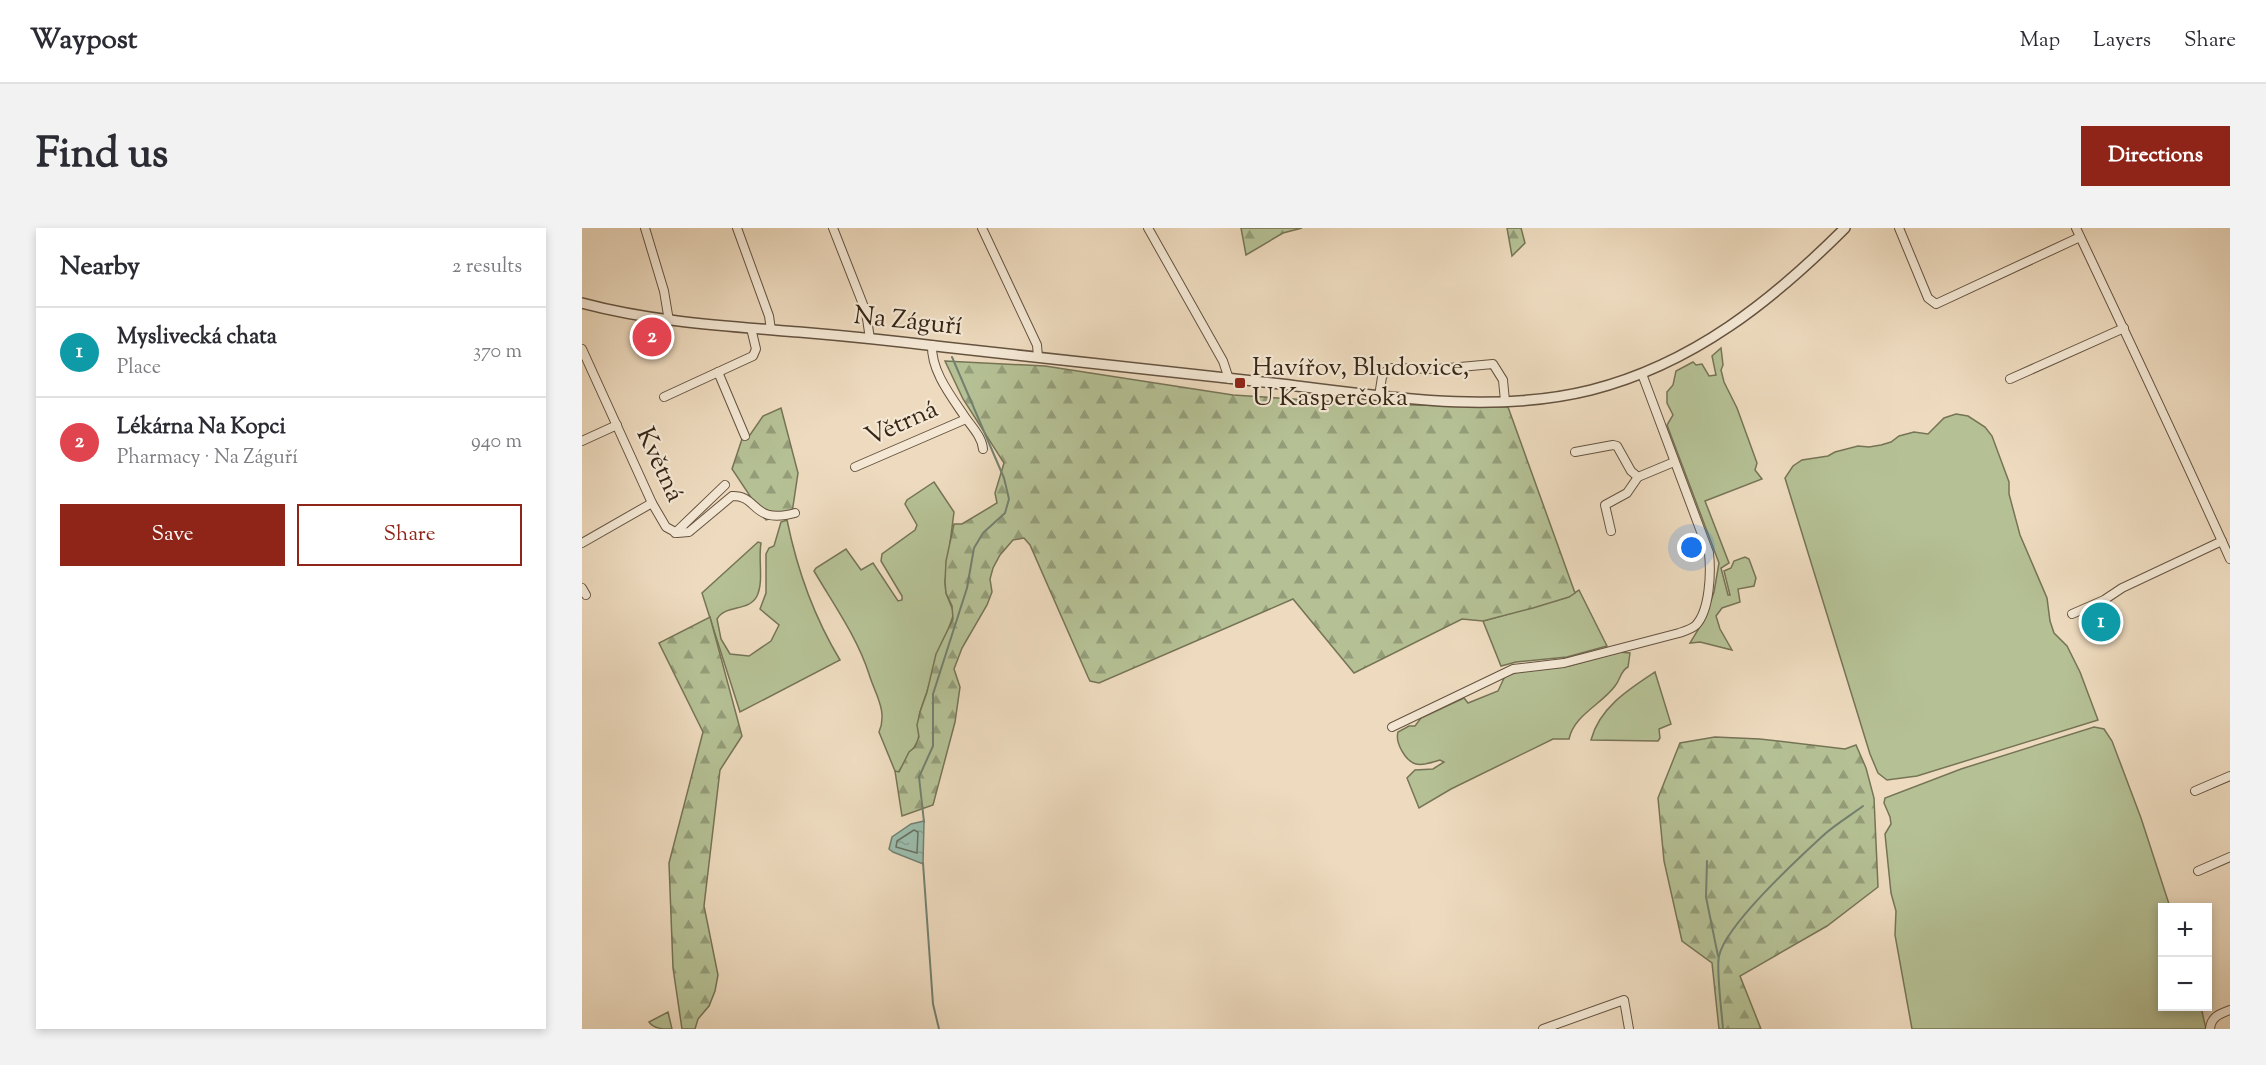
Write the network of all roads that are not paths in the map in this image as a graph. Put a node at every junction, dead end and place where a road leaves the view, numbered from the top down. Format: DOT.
graph roads {
  1 [pos="645,228"];
  2 [pos="737,228"];
  3 [pos="833,228"];
  4 [pos="982,228"];
  5 [pos="1148,228"];
  6 [pos="1845,228"];
  7 [pos="1899,228"];
  8 [pos="2076,228"];
  9 [pos="2080,237"];
  10 [pos="582,303"];
  11 [pos="669,321"];
  12 [pos="751,328"];
  13 [pos="2124,328"];
  14 [pos="771,330"];
  15 [pos="870,339"];
  16 [pos="932,345"];
  17 [pos="582,349"];
  18 [pos="1038,357"];
  19 [pos="718,372"];
  20 [pos="1641,374"];
  21 [pos="1229,379"];
  22 [pos="2010,379"];
  23 [pos="1379,396"];
  24 [pos="664,397"];
  25 [pos="1505,400"];
  26 [pos="966,419"];
  27 [pos="617,425"];
  28 [pos="745,436"];
  29 [pos="582,441"];
  30 [pos="982,449"];
  31 [pos="1575,452"];
  32 [pos="1674,462"];
  33 [pos="855,467"];
  34 [pos="1638,477"];
  35 [pos="725,484"];
  36 [pos="652,503"];
  37 [pos="795,513"];
  38 [pos="1611,531"];
  39 [pos="675,533"];
  40 [pos="2222,541"];
  41 [pos="582,543"];
  42 [pos="2230,559"];
  43 [pos="2072,614"];
  44 [pos="1392,727"];
  45 [pos="2230,776"];
  46 [pos="2195,791"];
  47 [pos="2230,857"];
  48 [pos="2198,871"];
  49 [pos="2230,1010"];
  50 [pos="1543,1029"];
  51 [pos="1629,1029"];
  52 [pos="2210,1029"];
  1 -- 11 [label="street"];
  2 -- 14 [label="street"];
  3 -- 15 [label="street"];
  4 -- 18 [label="street"];
  5 -- 21 [label="street"];
  6 -- 20 [label="street, Na Záguří"];
  7 -- 9 [label="street"];
  8 -- 9 [label="street"];
  9 -- 13 [label="street"];
  10 -- 11 [label="street, Na Záguří"];
  11 -- 12 [label="street, Na Záguří"];
  12 -- 14 [label="street, Na Záguří"];
  12 -- 19 [label="street"];
  13 -- 22 [label="street"];
  13 -- 40 [label="street"];
  14 -- 15 [label="street, Na Záguří"];
  15 -- 16 [label="street, Na Záguří"];
  16 -- 18 [label="street, Na Záguří"];
  16 -- 26 [label="street, Větrná"];
  17 -- 27 [label="street, Květná"];
  18 -- 21 [label="street, Na Záguří"];
  19 -- 24 [label="street"];
  19 -- 28 [label="street"];
  20 -- 25 [label="street, Na Záguří"];
  20 -- 32 [label="street"];
  21 -- 23 [label="street, Na Záguří"];
  23 -- 25 [label="street, Na Záguří"];
  23 -- 25 [label="street"];
  26 -- 30 [label="street, Větrná"];
  26 -- 33 [label="street, Větrná"];
  27 -- 29 [label="street"];
  27 -- 36 [label="street, Květná"];
  31 -- 34 [label="street"];
  32 -- 34 [label="street"];
  32 -- 44 [label="street"];
  34 -- 38 [label="street"];
  35 -- 39 [label="street"];
  36 -- 39 [label="street, Květná"];
  36 -- 41 [label="street"];
  37 -- 39 [label="street, Květná"];
  40 -- 42 [label="street"];
  40 -- 43 [label="street"];
  45 -- 46 [label="street"];
  47 -- 48 [label="street"];
  49 -- 52 [label="street"];
  50 -- 51 [label="street"];
}
